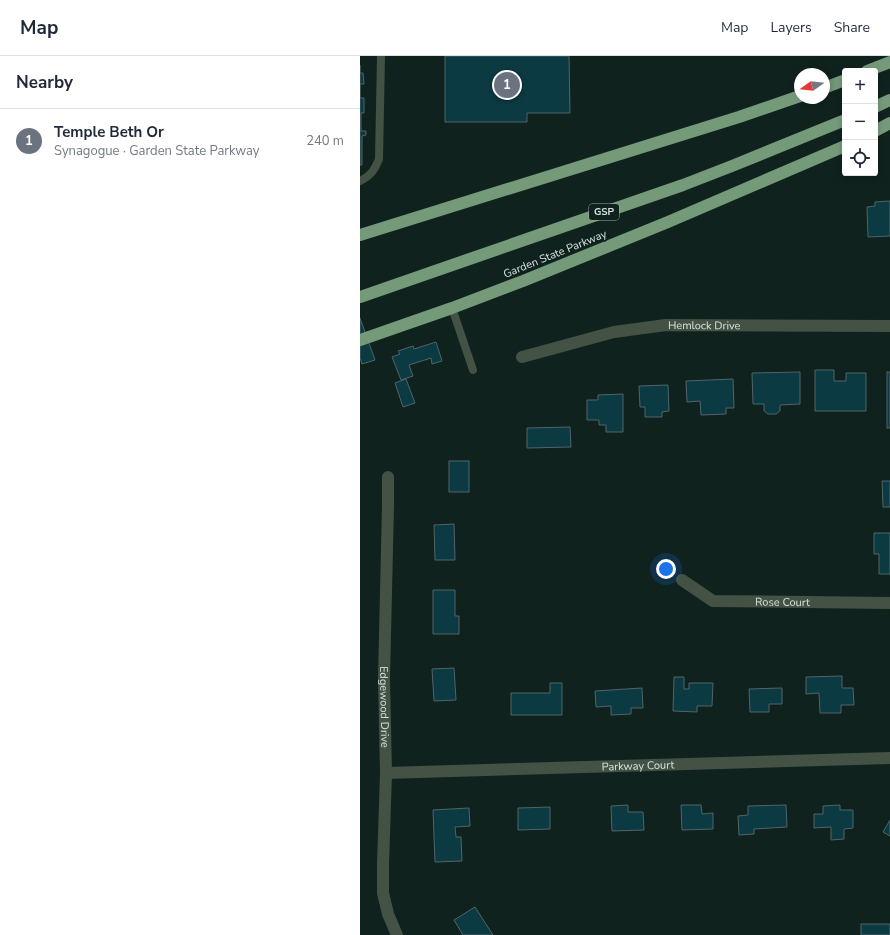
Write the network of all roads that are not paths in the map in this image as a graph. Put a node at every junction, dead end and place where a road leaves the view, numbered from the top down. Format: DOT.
graph roads {
  1 [pos="381,56"];
  2 [pos="890,62"];
  3 [pos="875,68"];
  4 [pos="842,81"];
  5 [pos="830,86"];
  6 [pos="794,98"];
  7 [pos="890,100"];
  8 [pos="878,106"];
  9 [pos="842,121"];
  10 [pos="890,123"];
  11 [pos="890,126"];
  12 [pos="878,130"];
  13 [pos="878,131"];
  14 [pos="842,146"];
  15 [pos="360,181"];
  16 [pos="360,235"];
  17 [pos="360,297"];
  18 [pos="452,308"];
  19 [pos="890,326"];
  20 [pos="360,340"];
  21 [pos="522,357"];
  22 [pos="473,370"];
  23 [pos="388,477"];
  24 [pos="682,580"];
  25 [pos="890,603"];
  26 [pos="890,758"];
  27 [pos="386,773"];
  28 [pos="397,935"];
  1 -- 15 [label="lane"];
  2 -- 3 [label="highway"];
  4 -- 5 [label="highway"];
  6 -- 16 [label="highway"];
  7 -- 8 [label="highway"];
  9 -- 17 [label="highway, Garden State Parkway / GSP"];
  10 -- 12 [label="highway"];
  11 -- 13 [label="highway"];
  14 -- 18 [label="highway, Garden State Parkway"];
  18 -- 20 [label="highway, Garden State Parkway"];
  18 -- 22 [label="lane"];
  19 -- 21 [label="street, Hemlock Drive"];
  23 -- 27 [label="street, Edgewood Drive"];
  24 -- 25 [label="street, Rose Court"];
  26 -- 27 [label="street, Parkway Court"];
  27 -- 28 [label="street, Edgewood Drive"];
}
